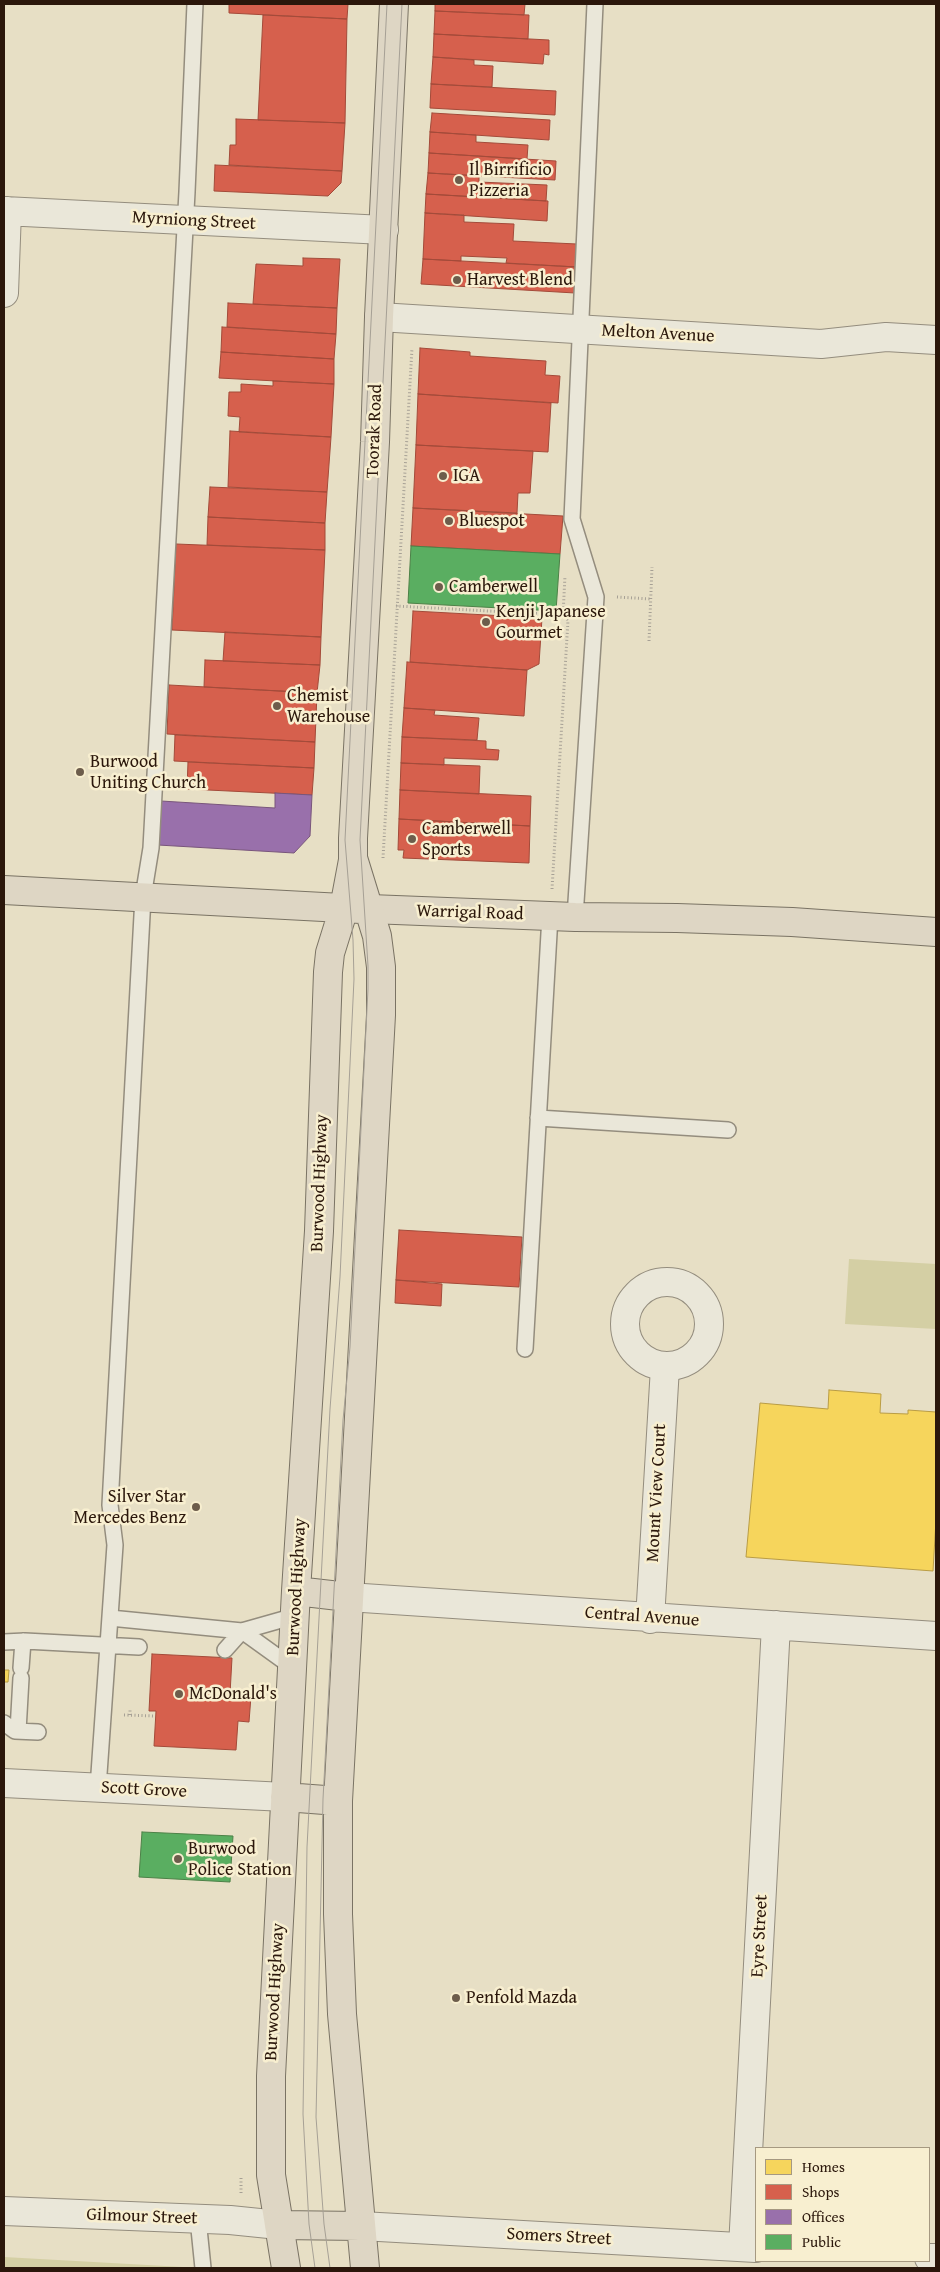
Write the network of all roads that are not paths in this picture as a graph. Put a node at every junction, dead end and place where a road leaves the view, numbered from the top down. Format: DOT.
graph roads {
  1 [pos="195,4"];
  2 [pos="394,4"];
  3 [pos="594,4"];
  4 [pos="6,211"];
  5 [pos="185,220"];
  6 [pos="384,230"];
  7 [pos="4,292"];
  8 [pos="379,317"];
  9 [pos="580,329"];
  10 [pos="936,340"];
  11 [pos="353,858"];
  12 [pos="4,890"];
  13 [pos="143,897"];
  14 [pos="344,908"];
  15 [pos="370,909"];
  16 [pos="563,916"];
  17 [pos="936,932"];
  18 [pos="538,1118"];
  19 [pos="728,1130"];
  20 [pos="525,1349"];
  21 [pos="665,1367"];
  22 [pos="348,1597"];
  23 [pos="295,1604"];
  24 [pos="110,1618"];
  25 [pos="650,1618"];
  26 [pos="776,1625"];
  27 [pos="242,1631"];
  28 [pos="936,1636"];
  29 [pos="23,1641"];
  30 [pos="4,1642"];
  31 [pos="109,1646"];
  32 [pos="139,1647"];
  33 [pos="225,1650"];
  34 [pos="292,1667"];
  35 [pos="4,1723"];
  36 [pos="18,1731"];
  37 [pos="38,1732"];
  38 [pos="4,1783"];
  39 [pos="98,1788"];
  40 [pos="285,1797"];
  41 [pos="338,1801"];
  42 [pos="4,2211"];
  43 [pos="198,2219"];
  44 [pos="279,2225"];
  45 [pos="361,2226"];
  46 [pos="750,2248"];
  47 [pos="203,2268"];
  48 [pos="286,2268"];
  49 [pos="366,2268"];
  1 -- 5 [label="lane"];
  2 -- 6 [label="main road, Toorak Road"];
  3 -- 9 [label="lane"];
  4 -- 5 [label="street, Myrniong Street"];
  4 -- 7 [label="street"];
  5 -- 6 [label="street, Myrniong Street"];
  5 -- 13 [label="lane"];
  6 -- 8 [label="main road, Toorak Road"];
  8 -- 9 [label="street, Melton Avenue"];
  8 -- 11 [label="main road, Toorak Road"];
  9 -- 10 [label="street, Melton Avenue"];
  9 -- 16 [label="lane"];
  11 -- 14 [label="main road, Toorak Road"];
  11 -- 15 [label="main road, Toorak Road"];
  12 -- 13 [label="main road, Warrigal Road"];
  13 -- 14 [label="main road, Warrigal Road"];
  13 -- 24 [label="lane"];
  14 -- 15 [label="main road, Warrigal Road"];
  14 -- 23 [label="main road, Burwood Highway"];
  15 -- 16 [label="main road, Warrigal Road"];
  15 -- 22 [label="main road"];
  16 -- 17 [label="main road, Warrigal Road"];
  16 -- 18 [label="lane"];
  18 -- 19 [label="lane"];
  18 -- 20 [label="lane"];
  21 -- 25 [label="street, Mount View Court"];
  22 -- 23 [label="main road"];
  22 -- 25 [label="street, Central Avenue"];
  22 -- 41 [label="main road"];
  23 -- 27 [label="lane"];
  23 -- 34 [label="main road, Burwood Highway"];
  24 -- 27 [label="lane"];
  24 -- 31 [label="lane"];
  25 -- 26 [label="street, Central Avenue"];
  26 -- 28 [label="street, Central Avenue"];
  26 -- 46 [label="street, Eyre Street"];
  27 -- 33 [label="lane"];
  27 -- 34 [label="lane"];
  29 -- 30 [label="lane"];
  29 -- 31 [label="lane"];
  29 -- 36 [label="lane"];
  31 -- 32 [label="lane"];
  31 -- 39 [label="lane"];
  34 -- 40 [label="main road, Burwood Highway"];
  35 -- 36 [label="lane"];
  36 -- 37 [label="lane"];
  38 -- 39 [label="street, Scott Grove"];
  39 -- 40 [label="street, Scott Grove"];
  40 -- 41 [label="main road"];
  40 -- 44 [label="main road, Burwood Highway"];
  41 -- 45 [label="main road"];
  42 -- 43 [label="street, Gilmour Street"];
  43 -- 44 [label="street, Gilmour Street"];
  43 -- 47 [label="lane"];
  44 -- 45 [label="main road"];
  44 -- 48 [label="main road, Burwood Highway"];
  45 -- 46 [label="street, Somers Street"];
  45 -- 49 [label="main road"];
}
